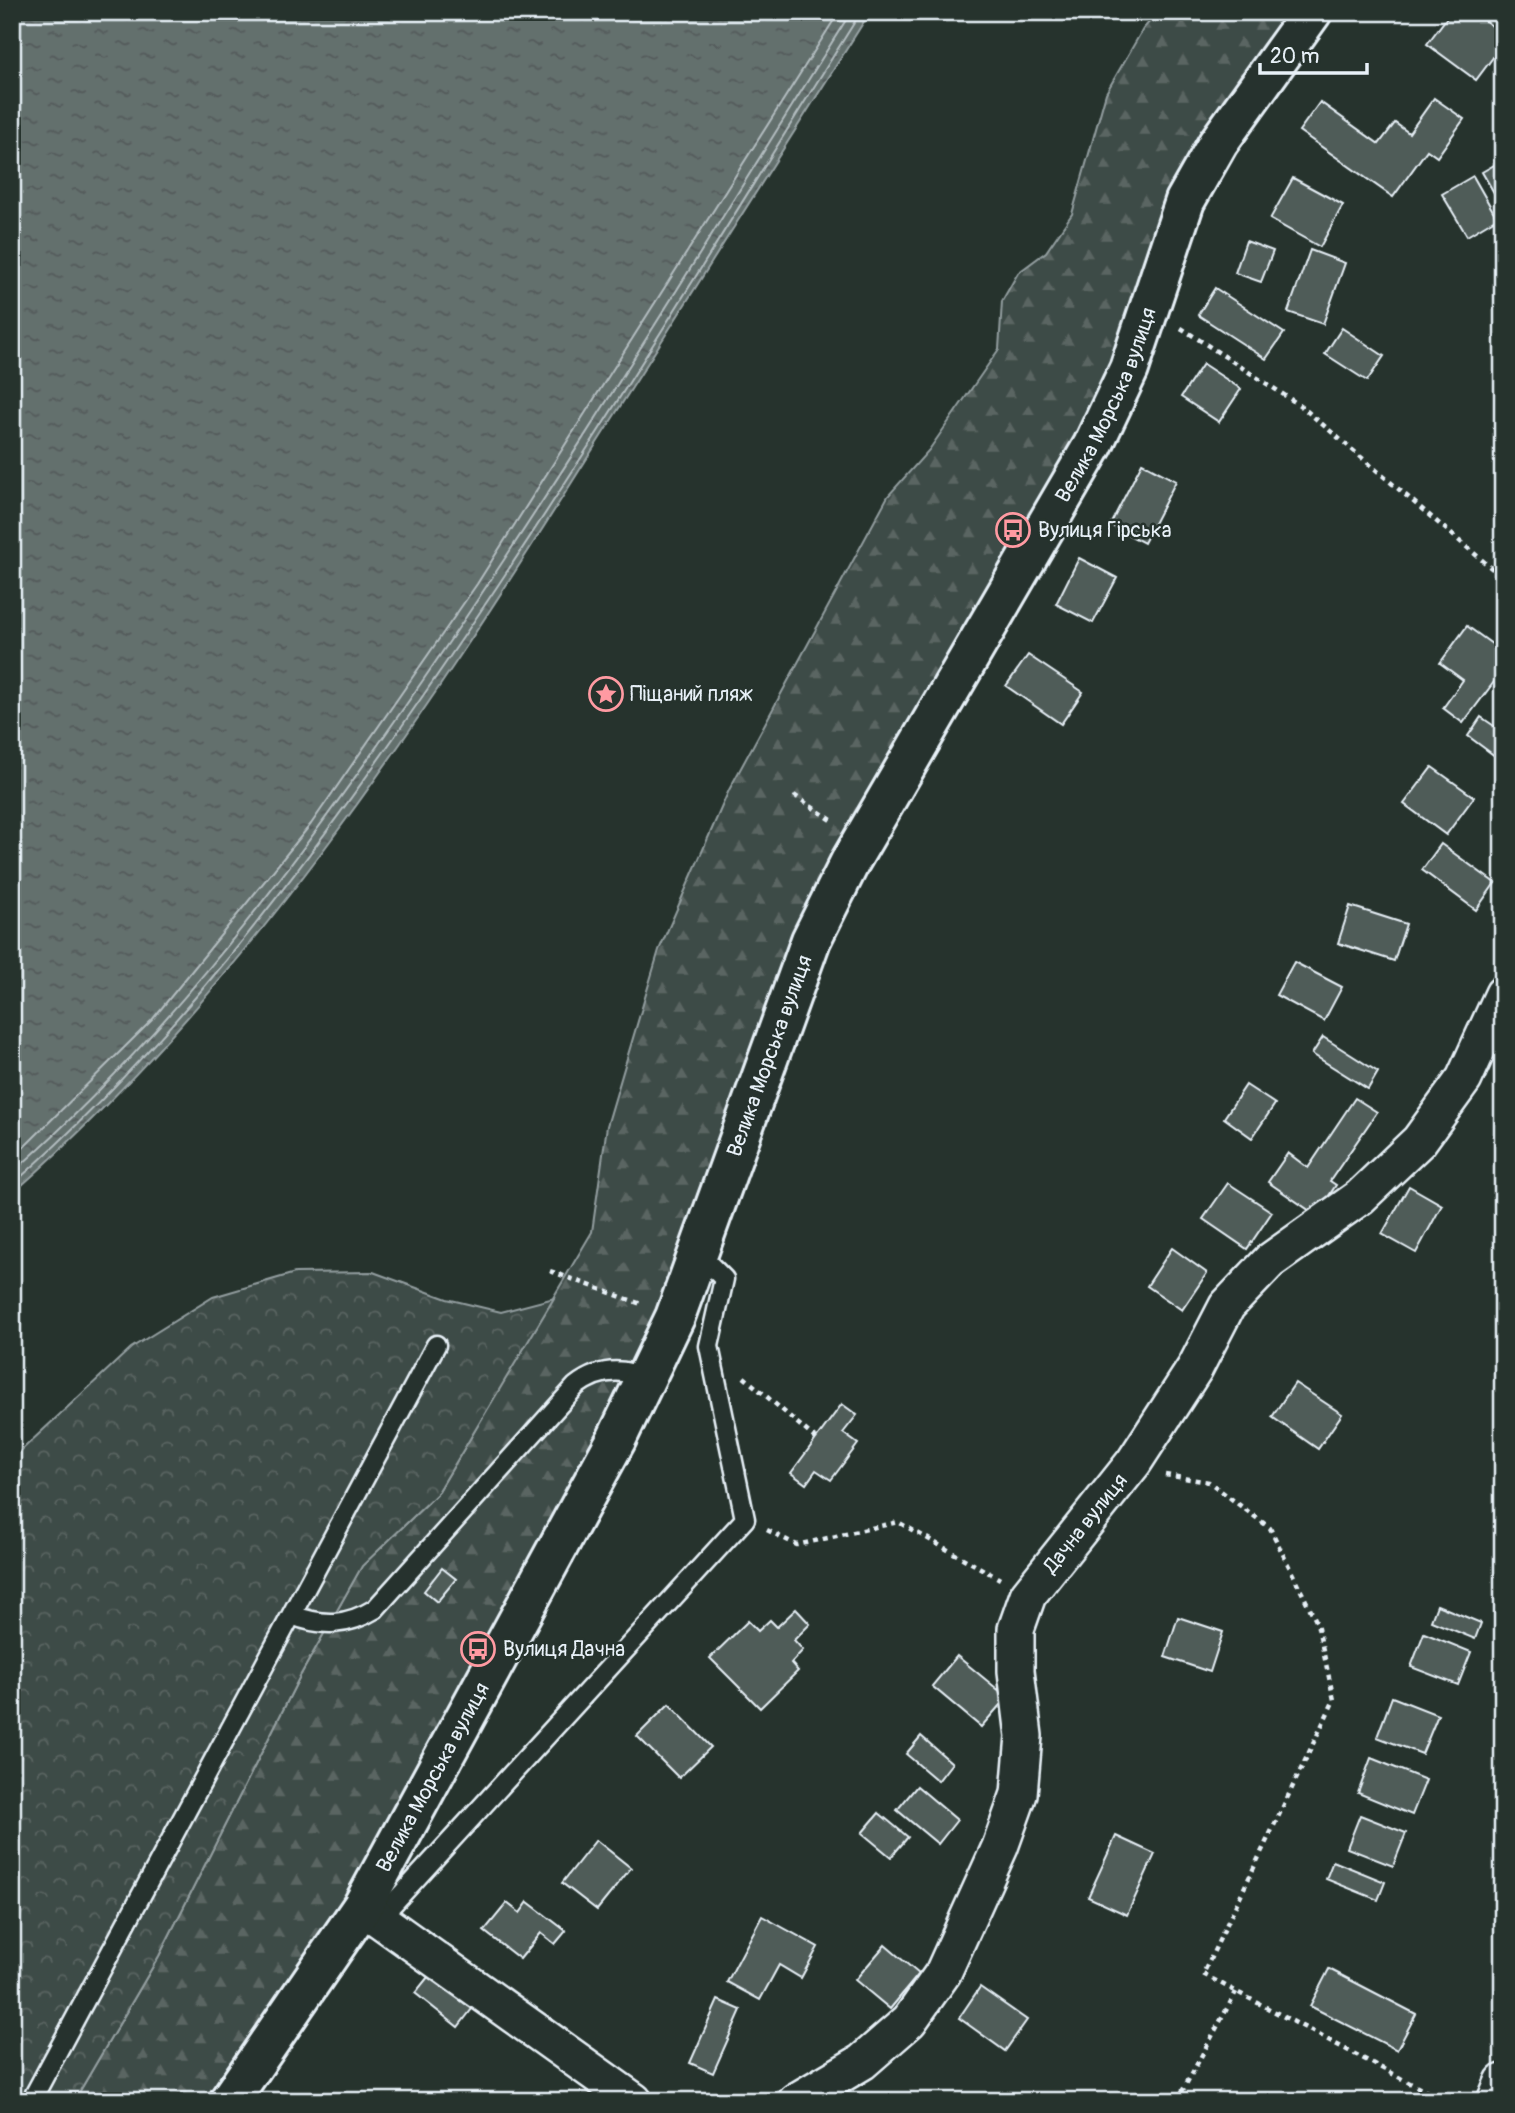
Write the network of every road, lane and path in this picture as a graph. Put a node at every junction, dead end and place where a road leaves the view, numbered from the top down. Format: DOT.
graph roads {
  1 [pos="1312,12"];
  2 [pos="1176,324"];
  3 [pos="1503,578"];
  4 [pos="794,795"];
  5 [pos="844,828"];
  6 [pos="1503,994"];
  7 [pos="699,1254"];
  8 [pos="550,1271"];
  9 [pos="633,1301"];
  10 [pos="436,1345"];
  11 [pos="647,1379"];
  12 [pos="1166,1475"];
  13 [pos="797,1545"];
  14 [pos="1028,1595"];
  15 [pos="292,1615"];
  16 [pos="371,1913"];
  17 [pos="1236,1992"];
  18 [pos="1503,2082"];
  19 [pos="31,2101"];
  20 [pos="229,2101"];
  21 [pos="634,2101"];
  22 [pos="796,2101"];
  23 [pos="1177,2101"];
  24 [pos="1444,2101"];
  25 [pos="1495,2101"];
  1 -- 7 [label="street, Велика Морська вулиця"];
  2 -- 3 [label="path"];
  4 -- 5 [label="path"];
  6 -- 14 [label="street, Дачна вулиця"];
  7 -- 11 [label="street, Велика Морська вулиця"];
  7 -- 16 [label="lane"];
  8 -- 9 [label="path"];
  10 -- 15 [label="lane"];
  11 -- 15 [label="lane"];
  11 -- 16 [label="street, Велика Морська вулиця"];
  12 -- 17 [label="path"];
  13 -- 14 [label="path"];
  14 -- 22 [label="street, Дачна вулиця"];
  15 -- 19 [label="lane"];
  16 -- 20 [label="street, Велика Морська вулиця"];
  16 -- 21 [label="street"];
  17 -- 23 [label="path"];
  17 -- 24 [label="path"];
  18 -- 25 [label="street"];
}
